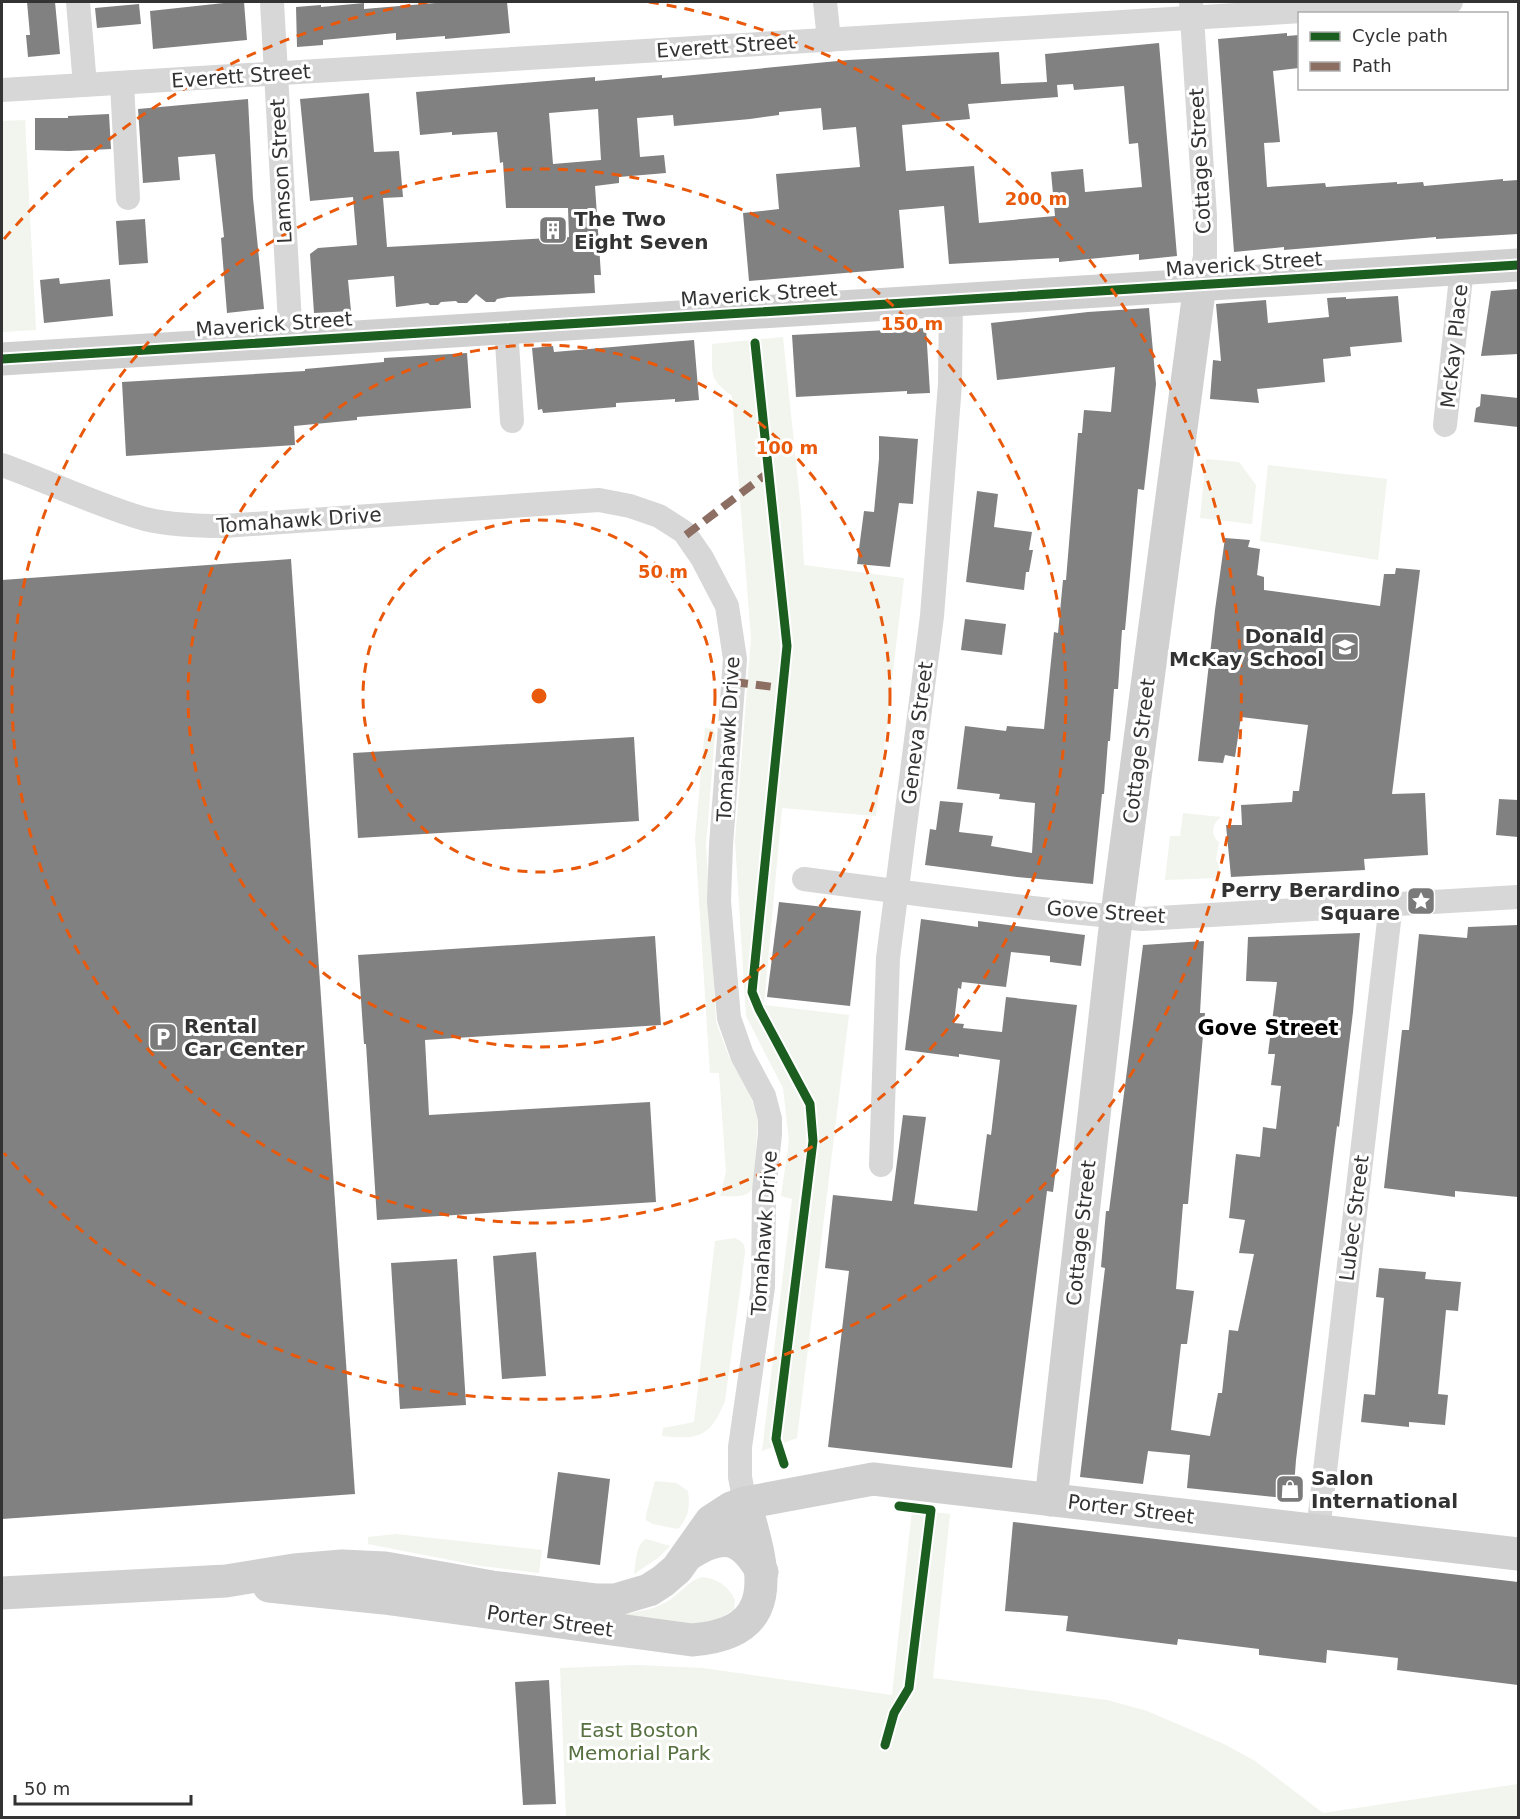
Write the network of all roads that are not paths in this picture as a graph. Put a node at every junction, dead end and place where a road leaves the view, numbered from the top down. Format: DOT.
graph roads {
  1 [pos="78,2"];
  2 [pos="272,2"];
  3 [pos="825,2"];
  4 [pos="1451,2"];
  5 [pos="1191,9"];
  6 [pos="829,40"];
  7 [pos="276,74"];
  8 [pos="122,83"];
  9 [pos="85,85"];
  10 [pos="2,90"];
  11 [pos="128,198"];
  12 [pos="1518,264"];
  13 [pos="1462,268"];
  14 [pos="1200,284"];
  15 [pos="951,300"];
  16 [pos="506,327"];
  17 [pos="291,341"];
  18 [pos="2,359"];
  19 [pos="512,421"];
  20 [pos="1445,425"];
  21 [pos="2,465"];
  22 [pos="804,879"];
  23 [pos="896,892"];
  24 [pos="1518,897"];
  25 [pos="1391,904"];
  26 [pos="1118,917"];
  27 [pos="881,1165"];
  28 [pos="1051,1500"];
  29 [pos="745,1503"];
  30 [pos="1318,1531"];
  31 [pos="689,1554"];
  32 [pos="1518,1554"];
  33 [pos="762,1572"];
  34 [pos="226,1581"];
  35 [pos="2,1593"];
  1 -- 9 [label="street"];
  2 -- 7 [label="street, Lamson Street"];
  3 -- 6 [label="street"];
  4 -- 5 [label="street, Everett Street"];
  5 -- 6 [label="street, Everett Street"];
  5 -- 14 [label="street, Cottage Street"];
  6 -- 7 [label="street, Everett Street"];
  7 -- 8 [label="street, Everett Street"];
  7 -- 17 [label="street, Lamson Street"];
  8 -- 9 [label="street, Everett Street"];
  8 -- 11 [label="street"];
  9 -- 10 [label="street, Everett Street"];
  12 -- 13 [label="main road, Maverick Street"];
  13 -- 14 [label="main road, Maverick Street"];
  13 -- 20 [label="street, McKay Place"];
  14 -- 15 [label="main road, Maverick Street"];
  14 -- 26 [label="main road, Cottage Street"];
  15 -- 16 [label="main road, Maverick Street"];
  15 -- 23 [label="street, Geneva Street"];
  16 -- 17 [label="main road, Maverick Street"];
  16 -- 19 [label="street"];
  17 -- 18 [label="main road, Maverick Street"];
  21 -- 29 [label="street, Tomahawk Drive"];
  22 -- 23 [label="street, Gove Street"];
  23 -- 26 [label="street, Gove Street"];
  23 -- 27 [label="street, Geneva Street"];
  24 -- 25 [label="street, Gove Street"];
  25 -- 26 [label="street, Gove Street"];
  25 -- 30 [label="street, Lubec Street"];
  26 -- 28 [label="main road, Cottage Street"];
  28 -- 29 [label="main road, Porter Street"];
  28 -- 30 [label="main road, Porter Street"];
  29 -- 31 [label="main road, Porter Street"];
  29 -- 33 [label="main road, Porter Street"];
  30 -- 32 [label="main road, Porter Street"];
  31 -- 33 [label="main road"];
  31 -- 34 [label="main road, Porter Street"];
  33 -- 34 [label="main road, Porter Street"];
  34 -- 35 [label="main road, Porter Street"];
}
